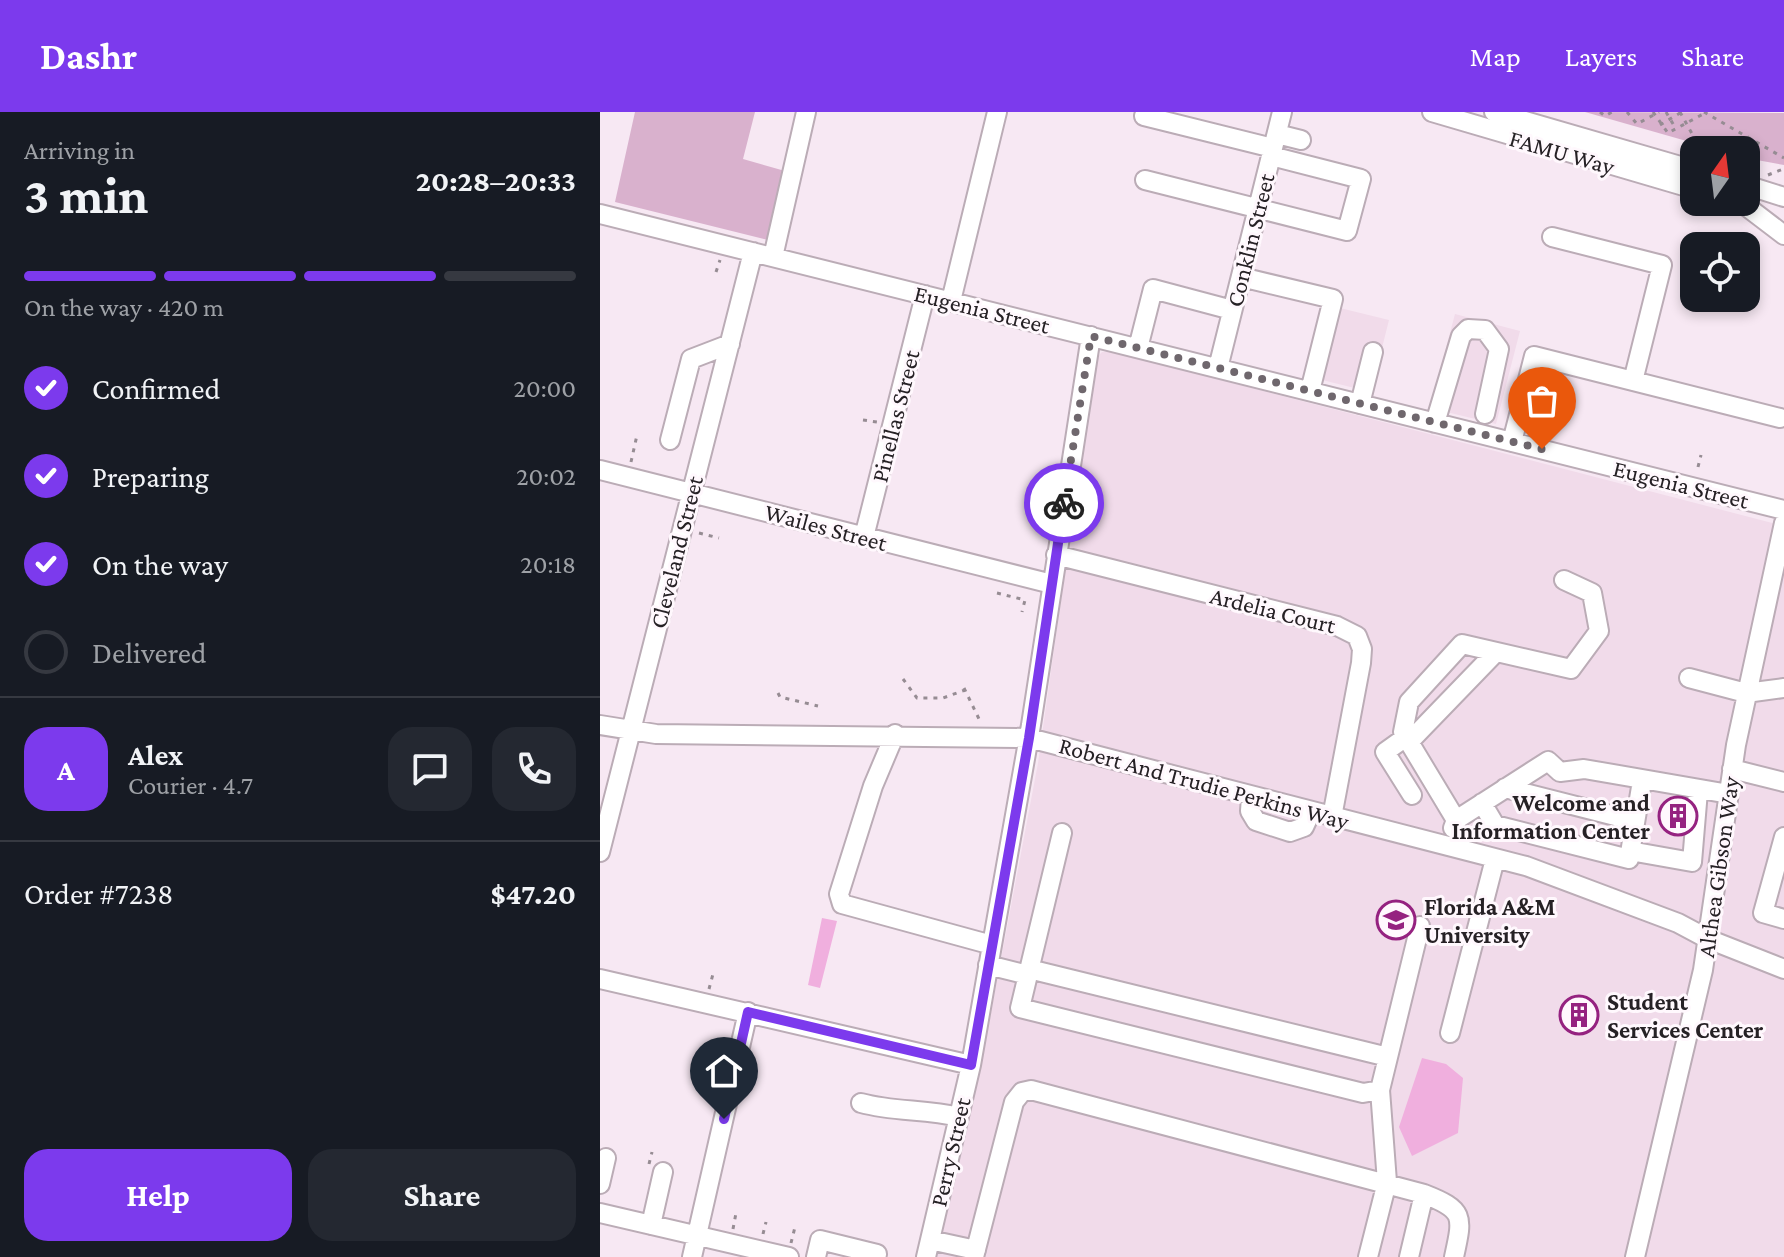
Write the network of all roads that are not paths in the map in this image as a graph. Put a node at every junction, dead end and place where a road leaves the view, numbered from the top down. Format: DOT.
graph roads {
  1 [pos="806,112"];
  2 [pos="997,112"];
  3 [pos="1282,112"];
  4 [pos="1432,112"];
  5 [pos="1494,112"];
  6 [pos="1144,116"];
  7 [pos="1301,140"];
  8 [pos="1274,146"];
  9 [pos="1680,166"];
  10 [pos="1145,180"];
  11 [pos="1680,185"];
  12 [pos="1784,190"];
  13 [pos="1760,193"];
  14 [pos="1760,196"];
  15 [pos="1784,197"];
  16 [pos="1760,203"];
  17 [pos="1258,208"];
  18 [pos="1760,210"];
  19 [pos="600,214"];
  20 [pos="1784,218"];
  21 [pos="1784,235"];
  22 [pos="1552,237"];
  23 [pos="753,252"];
  24 [pos="773,257"];
  25 [pos="1241,277"];
  26 [pos="925,295"];
  27 [pos="951,301"];
  28 [pos="1232,310"];
  29 [pos="1091,336"];
  30 [pos="730,344"];
  31 [pos="1138,348"];
  32 [pos="1373,352"];
  33 [pos="1218,368"];
  34 [pos="1633,381"];
  35 [pos="1310,391"];
  36 [pos="1360,404"];
  37 [pos="1485,414"];
  38 [pos="1780,418"];
  39 [pos="1435,423"];
  40 [pos="670,440"];
  41 [pos="1512,442"];
  42 [pos="600,470"];
  43 [pos="691,491"];
  44 [pos="1784,510"];
  45 [pos="1784,523"];
  46 [pos="864,537"];
  47 [pos="1056,555"];
  48 [pos="1780,558"];
  49 [pos="1564,580"];
  50 [pos="1052,584"];
  51 [pos="1496,652"];
  52 [pos="1689,678"];
  53 [pos="1784,686"];
  54 [pos="1746,693"];
  55 [pos="600,725"];
  56 [pos="631,731"];
  57 [pos="895,734"];
  58 [pos="1029,738"];
  59 [pos="1407,740"];
  60 [pos="1732,769"];
  61 [pos="1642,781"];
  62 [pos="1784,782"];
  63 [pos="1505,788"];
  64 [pos="1698,791"];
  65 [pos="1729,794"];
  66 [pos="1412,795"];
  67 [pos="1482,803"];
  68 [pos="1332,817"];
  69 [pos="1456,820"];
  70 [pos="1635,821"];
  71 [pos="1062,833"];
  72 [pos="1784,837"];
  73 [pos="1448,847"];
  74 [pos="1630,851"];
  75 [pos="600,852"];
  76 [pos="1495,859"];
  77 [pos="1784,919"];
  78 [pos="1420,926"];
  79 [pos="1708,939"];
  80 [pos="992,945"];
  81 [pos="988,965"];
  82 [pos="1784,969"];
  83 [pos="1029,972"];
  84 [pos="600,979"];
  85 [pos="748,1012"];
  86 [pos="1450,1033"];
  87 [pos="1388,1057"];
  88 [pos="971,1065"];
  89 [pos="1380,1090"];
  90 [pos="861,1103"];
  91 [pos="959,1117"];
  92 [pos="606,1158"];
  93 [pos="656,1169"];
  94 [pos="1387,1182"];
  95 [pos="600,1184"];
  96 [pos="1424,1194"];
  97 [pos="600,1213"];
  98 [pos="651,1225"];
  99 [pos="697,1235"];
  100 [pos="928,1249"];
  101 [pos="852,1252"];
  102 [pos="877,1254"];
  103 [pos="977,1255"];
  104 [pos="692,1257"];
  105 [pos="789,1257"];
  106 [pos="816,1257"];
  107 [pos="1368,1257"];
  108 [pos="1409,1257"];
  109 [pos="1454,1257"];
  110 [pos="1635,1257"];
  1 -- 24 [label="street"];
  2 -- 27 [label="street"];
  3 -- 8 [label="street, Conklin Street"];
  4 -- 11 [label="street, FAMU Way"];
  5 -- 9 [label="street, FAMU Way"];
  6 -- 8 [label="street"];
  7 -- 8 [label="street"];
  8 -- 17 [label="street, Conklin Street"];
  8 -- 17 [label="street"];
  10 -- 17 [label="street"];
  12 -- 13 [label="street"];
  14 -- 15 [label="street"];
  16 -- 20 [label="street"];
  17 -- 25 [label="street, Conklin Street"];
  18 -- 21 [label="street"];
  19 -- 23 [label="street, Eugenia Street"];
  22 -- 34 [label="street"];
  23 -- 24 [label="street, Eugenia Street"];
  23 -- 30 [label="street, Cleveland Street"];
  24 -- 26 [label="street, Eugenia Street"];
  25 -- 28 [label="street, Conklin Street"];
  25 -- 35 [label="street"];
  26 -- 27 [label="street, Eugenia Street"];
  26 -- 46 [label="street, Pinellas Street"];
  27 -- 29 [label="street, Eugenia Street"];
  28 -- 31 [label="street"];
  28 -- 33 [label="street, Conklin Street"];
  29 -- 31 [label="street, Eugenia Street"];
  29 -- 47 [label="street, Perry Street"];
  30 -- 40 [label="street"];
  30 -- 43 [label="street, Cleveland Street"];
  31 -- 33 [label="street, Eugenia Street"];
  32 -- 36 [label="street"];
  33 -- 35 [label="street, Eugenia Street"];
  34 -- 38 [label="street"];
  34 -- 41 [label="street"];
  35 -- 36 [label="street, Eugenia Street"];
  36 -- 39 [label="street, Eugenia Street"];
  37 -- 39 [label="street"];
  39 -- 41 [label="street, Eugenia Street"];
  41 -- 44 [label="street, Eugenia Street"];
  42 -- 43 [label="street, Wailes Street"];
  43 -- 46 [label="street, Wailes Street"];
  43 -- 56 [label="street, Cleveland Street"];
  45 -- 48 [label="street, Althea Gibson Way"];
  46 -- 50 [label="street, Wailes Street"];
  47 -- 50 [label="street, Perry Street"];
  47 -- 68 [label="street, Ardelia Court"];
  48 -- 54 [label="street, Althea Gibson Way"];
  49 -- 51 [label="street"];
  50 -- 58 [label="street, Perry Street"];
  51 -- 59 [label="street"];
  51 -- 59 [label="street"];
  52 -- 54 [label="street"];
  53 -- 54 [label="street"];
  54 -- 60 [label="street, Althea Gibson Way"];
  55 -- 56 [label="street, Robert And Trudie Perkins Way"];
  56 -- 57 [label="street, Robert And Trudie Perkins Way"];
  56 -- 75 [label="street, Cleveland Street"];
  57 -- 58 [label="street, Robert And Trudie Perkins Way"];
  57 -- 80 [label="street"];
  58 -- 68 [label="street, Robert And Trudie Perkins Way"];
  58 -- 80 [label="street, Perry Street"];
  59 -- 66 [label="street"];
  59 -- 69 [label="street"];
  60 -- 62 [label="street"];
  60 -- 65 [label="street, Althea Gibson Way"];
  61 -- 63 [label="street"];
  61 -- 64 [label="street"];
  61 -- 70 [label="street"];
  63 -- 67 [label="street"];
  63 -- 70 [label="street"];
  64 -- 65 [label="street"];
  64 -- 74 [label="street"];
  65 -- 79 [label="street, Althea Gibson Way"];
  67 -- 69 [label="street"];
  67 -- 74 [label="street"];
  68 -- 73 [label="street, Robert And Trudie Perkins Way"];
  69 -- 73 [label="street"];
  70 -- 74 [label="street"];
  71 -- 83 [label="street"];
  72 -- 77 [label="street"];
  73 -- 76 [label="street, Robert And Trudie Perkins Way"];
  76 -- 79 [label="street, Robert And Trudie Perkins Way"];
  76 -- 86 [label="street"];
  78 -- 87 [label="street"];
  79 -- 82 [label="street, Robert And Trudie Perkins Way"];
  79 -- 110 [label="street, Althea Gibson Way"];
  80 -- 81 [label="street, Perry Street"];
  81 -- 83 [label="street"];
  81 -- 88 [label="street, Perry Street"];
  83 -- 87 [label="street"];
  83 -- 89 [label="street"];
  84 -- 85 [label="street"];
  85 -- 88 [label="street"];
  85 -- 99 [label="street"];
  87 -- 89 [label="street"];
  88 -- 91 [label="street, Perry Street"];
  89 -- 94 [label="street"];
  90 -- 91 [label="street"];
  91 -- 100 [label="street, Perry Street"];
  92 -- 95 [label="street"];
  93 -- 98 [label="street"];
  94 -- 96 [label="street"];
  94 -- 103 [label="street"];
  94 -- 107 [label="street"];
  96 -- 108 [label="street"];
  96 -- 109 [label="street"];
  97 -- 98 [label="street"];
  98 -- 99 [label="street"];
  99 -- 104 [label="street"];
  99 -- 105 [label="street"];
  100 -- 103 [label="street"];
  101 -- 102 [label="street"];
  101 -- 106 [label="street"];
}
